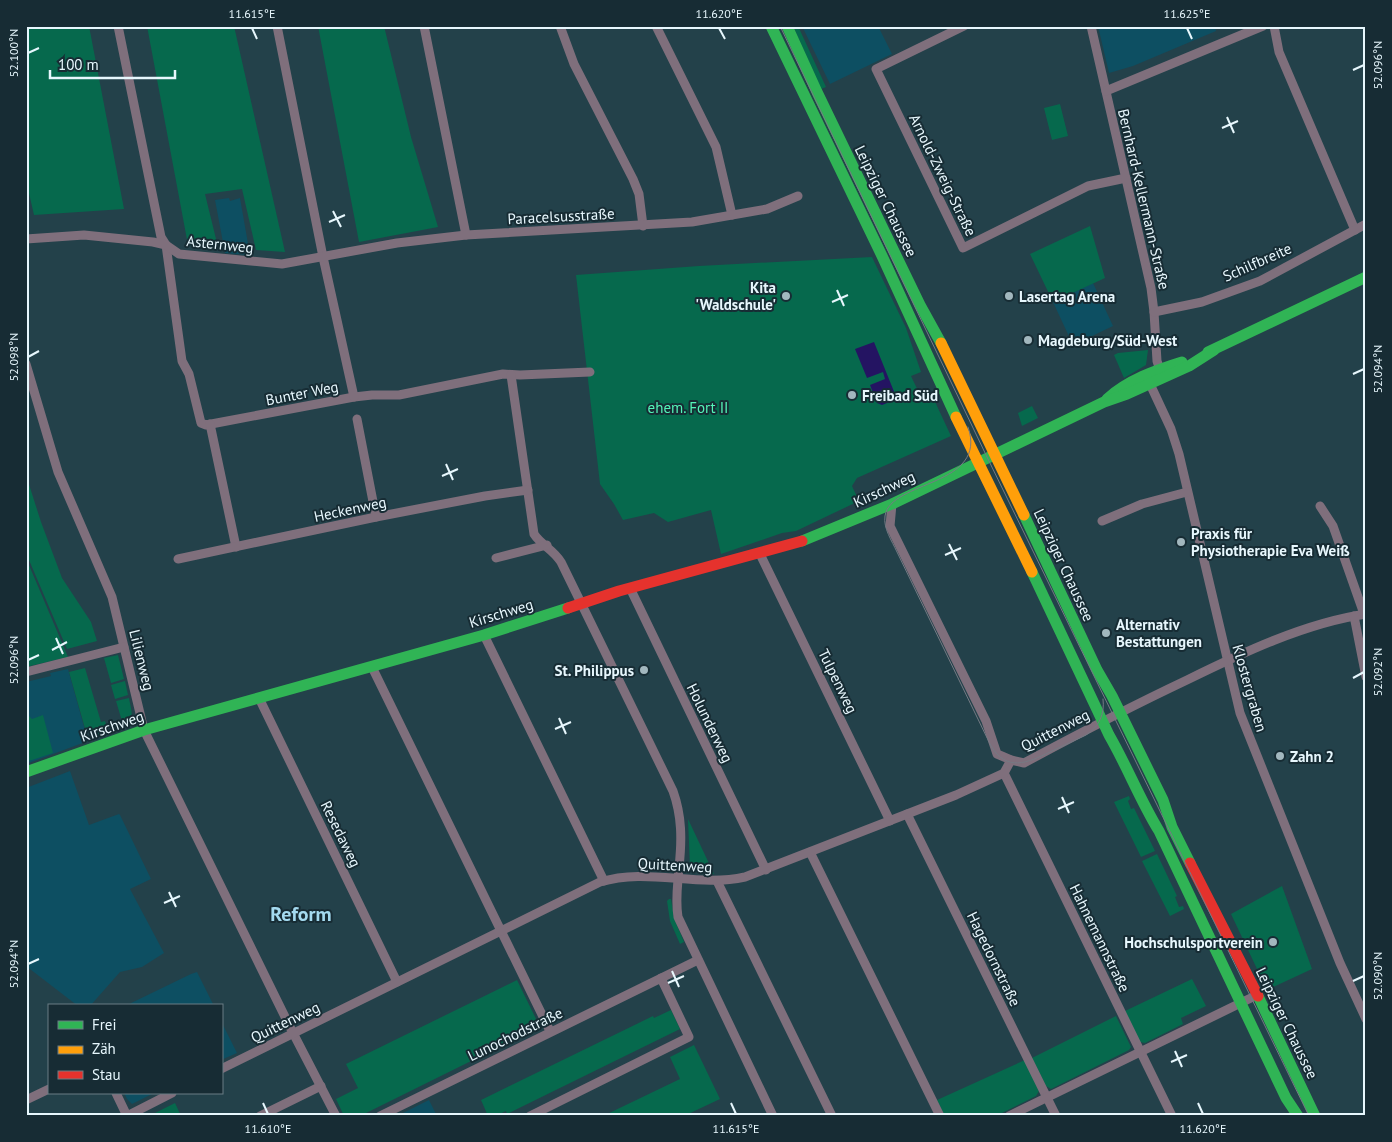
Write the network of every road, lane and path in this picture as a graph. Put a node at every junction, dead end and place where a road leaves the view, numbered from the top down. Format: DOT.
graph roads {
  1 [pos="118,26"];
  2 [pos="277,26"];
  3 [pos="424,26"];
  4 [pos="560,26"];
  5 [pos="656,26"];
  6 [pos="771,26"];
  7 [pos="787,26"];
  8 [pos="964,26"];
  9 [pos="1090,26"];
  10 [pos="1263,26"];
  11 [pos="1274,26"];
  12 [pos="1106,91"];
  13 [pos="1126,178"];
  14 [pos="798,196"];
  15 [pos="732,215"];
  16 [pos="1366,224"];
  17 [pos="643,226"];
  18 [pos="1355,230"];
  19 [pos="466,235"];
  20 [pos="26,239"];
  21 [pos="166,245"];
  22 [pos="323,257"];
  23 [pos="1366,278"];
  24 [pos="1154,312"];
  25 [pos="26,364"];
  26 [pos="590,372"];
  27 [pos="1162,373"];
  28 [pos="511,375"];
  29 [pos="1150,384"];
  30 [pos="354,397"];
  31 [pos="1104,402"];
  32 [pos="357,419"];
  33 [pos="210,424"];
  34 [pos="994,453"];
  35 [pos="977,461"];
  36 [pos="528,490"];
  37 [pos="1187,492"];
  38 [pos="892,504"];
  39 [pos="1320,506"];
  40 [pos="376,517"];
  41 [pos="1102,521"];
  42 [pos="546,545"];
  43 [pos="236,547"];
  44 [pos="760,554"];
  45 [pos="496,558"];
  46 [pos="178,559"];
  47 [pos="630,588"];
  48 [pos="582,604"];
  49 [pos="1361,615"];
  50 [pos="484,635"];
  51 [pos="124,648"];
  52 [pos="1226,661"];
  53 [pos="372,666"];
  54 [pos="26,672"];
  55 [pos="1366,677"];
  56 [pos="259,698"];
  57 [pos="1120,712"];
  58 [pos="1103,721"];
  59 [pos="144,730"];
  60 [pos="1011,760"];
  61 [pos="26,772"];
  62 [pos="1004,773"];
  63 [pos="908,814"];
  64 [pos="890,821"];
  65 [pos="810,852"];
  66 [pos="766,870"];
  67 [pos="678,878"];
  68 [pos="604,881"];
  69 [pos="716,881"];
  70 [pos="501,931"];
  71 [pos="698,960"];
  72 [pos="661,978"];
  73 [pos="397,982"];
  74 [pos="1257,995"];
  75 [pos="1240,1003"];
  76 [pos="1366,1019"];
  77 [pos="550,1032"];
  78 [pos="293,1034"];
  79 [pos="1140,1052"];
  80 [pos="222,1069"];
  81 [pos="321,1086"];
  82 [pos="48,1089"];
  83 [pos="116,1094"];
  84 [pos="170,1094"];
  85 [pos="1047,1097"];
  86 [pos="26,1100"];
  87 [pos="127,1116"];
  88 [pos="260,1116"];
  89 [pos="336,1116"];
  90 [pos="380,1116"];
  91 [pos="530,1116"];
  92 [pos="774,1116"];
  93 [pos="832,1116"];
  94 [pos="940,1116"];
  95 [pos="1010,1116"];
  96 [pos="1056,1116"];
  97 [pos="1172,1116"];
  98 [pos="1298,1116"];
  99 [pos="1315,1116"];
  1 -- 21 [label="street"];
  2 -- 22 [label="street"];
  3 -- 19 [label="street"];
  4 -- 17 [label="street"];
  5 -- 15 [label="street"];
  6 -- 35 [label="main road, Leipziger Chaussee"];
  7 -- 34 [label="main road, Leipziger Chaussee"];
  8 -- 13 [label="street, Arnold-Zweig-Straße"];
  9 -- 12 [label="street, Bernhard-Kellermann-Straße"];
  10 -- 12 [label="street"];
  11 -- 18 [label="street"];
  12 -- 13 [label="street, Bernhard-Kellermann-Straße"];
  13 -- 24 [label="street, Bernhard-Kellermann-Straße"];
  14 -- 15 [label="street, Paracelsusstraße"];
  15 -- 17 [label="street, Paracelsusstraße"];
  16 -- 18 [label="street, Schilfbreite"];
  17 -- 19 [label="street, Paracelsusstraße"];
  18 -- 24 [label="street, Schilfbreite"];
  19 -- 22 [label="street, Paracelsusstraße"];
  20 -- 21 [label="street, Asternweg"];
  21 -- 22 [label="street, Asternweg"];
  21 -- 33 [label="street"];
  22 -- 30 [label="street"];
  23 -- 27 [label="main road"];
  24 -- 27 [label="street, Bernhard-Kellermann-Straße"];
  25 -- 51 [label="street, Lilienweg"];
  26 -- 28 [label="street, Bunter Weg"];
  27 -- 29 [label="main road"];
  27 -- 31 [label="main road"];
  28 -- 30 [label="street, Bunter Weg"];
  28 -- 36 [label="street"];
  29 -- 31 [label="main road"];
  29 -- 37 [label="street, Klostergraben"];
  30 -- 33 [label="street, Bunter Weg"];
  31 -- 34 [label="main road"];
  32 -- 40 [label="street"];
  33 -- 43 [label="street"];
  34 -- 35 [label="main road"];
  34 -- 57 [label="main road, Leipziger Chaussee"];
  35 -- 38 [label="main road, Kirschweg"];
  35 -- 58 [label="main road, Leipziger Chaussee"];
  36 -- 40 [label="street, Heckenweg"];
  36 -- 42 [label="street"];
  37 -- 41 [label="street"];
  37 -- 52 [label="street, Klostergraben"];
  38 -- 44 [label="main road, Kirschweg"];
  38 -- 60 [label="street"];
  39 -- 49 [label="street"];
  40 -- 43 [label="street, Heckenweg"];
  42 -- 45 [label="street"];
  42 -- 48 [label="street"];
  43 -- 46 [label="street, Heckenweg"];
  44 -- 47 [label="main road, Kirschweg"];
  44 -- 64 [label="street, Tulpenweg"];
  47 -- 48 [label="main road, Kirschweg"];
  47 -- 66 [label="street, Holunderweg"];
  48 -- 50 [label="main road, Kirschweg"];
  48 -- 67 [label="street"];
  49 -- 52 [label="street, Quittenweg"];
  49 -- 55 [label="street"];
  50 -- 53 [label="main road, Kirschweg"];
  50 -- 68 [label="street"];
  51 -- 54 [label="street"];
  51 -- 59 [label="street, Lilienweg"];
  52 -- 57 [label="street, Quittenweg"];
  52 -- 76 [label="street, Klostergraben"];
  53 -- 56 [label="main road, Kirschweg"];
  53 -- 70 [label="street"];
  56 -- 59 [label="main road, Kirschweg"];
  56 -- 73 [label="street, Resedaweg"];
  57 -- 58 [label="street, Quittenweg"];
  57 -- 74 [label="main road, Leipziger Chaussee"];
  58 -- 60 [label="street, Quittenweg"];
  58 -- 75 [label="main road, Leipziger Chaussee"];
  59 -- 61 [label="main road, Kirschweg"];
  59 -- 78 [label="street, Lilienweg"];
  60 -- 62 [label="street, Quittenweg"];
  62 -- 63 [label="street, Quittenweg"];
  62 -- 79 [label="street, Hahnemannstraße"];
  63 -- 64 [label="street, Quittenweg"];
  63 -- 85 [label="street, Hagedornstraße"];
  64 -- 65 [label="street, Quittenweg"];
  65 -- 66 [label="street, Quittenweg"];
  65 -- 94 [label="street"];
  66 -- 69 [label="street, Quittenweg"];
  67 -- 68 [label="street, Quittenweg"];
  67 -- 69 [label="street, Quittenweg"];
  67 -- 71 [label="street"];
  68 -- 70 [label="street, Quittenweg"];
  69 -- 93 [label="street"];
  70 -- 73 [label="street, Quittenweg"];
  70 -- 77 [label="street"];
  71 -- 72 [label="street, Lunochodstraße"];
  71 -- 92 [label="street"];
  72 -- 77 [label="street, Lunochodstraße"];
  72 -- 91 [label="street"];
  73 -- 78 [label="street, Quittenweg"];
  74 -- 75 [label="street"];
  74 -- 99 [label="main road, Leipziger Chaussee"];
  75 -- 79 [label="street"];
  75 -- 98 [label="main road, Leipziger Chaussee"];
  77 -- 90 [label="street, Lunochodstraße"];
  78 -- 80 [label="street, Quittenweg"];
  78 -- 81 [label="street, Lilienweg"];
  79 -- 85 [label="street"];
  79 -- 97 [label="street, Hahnemannstraße"];
  81 -- 88 [label="street"];
  81 -- 89 [label="street, Lilienweg"];
  82 -- 86 [label="street"];
  83 -- 87 [label="street"];
  84 -- 87 [label="street"];
  85 -- 95 [label="street"];
  85 -- 96 [label="street, Hagedornstraße"];
}
